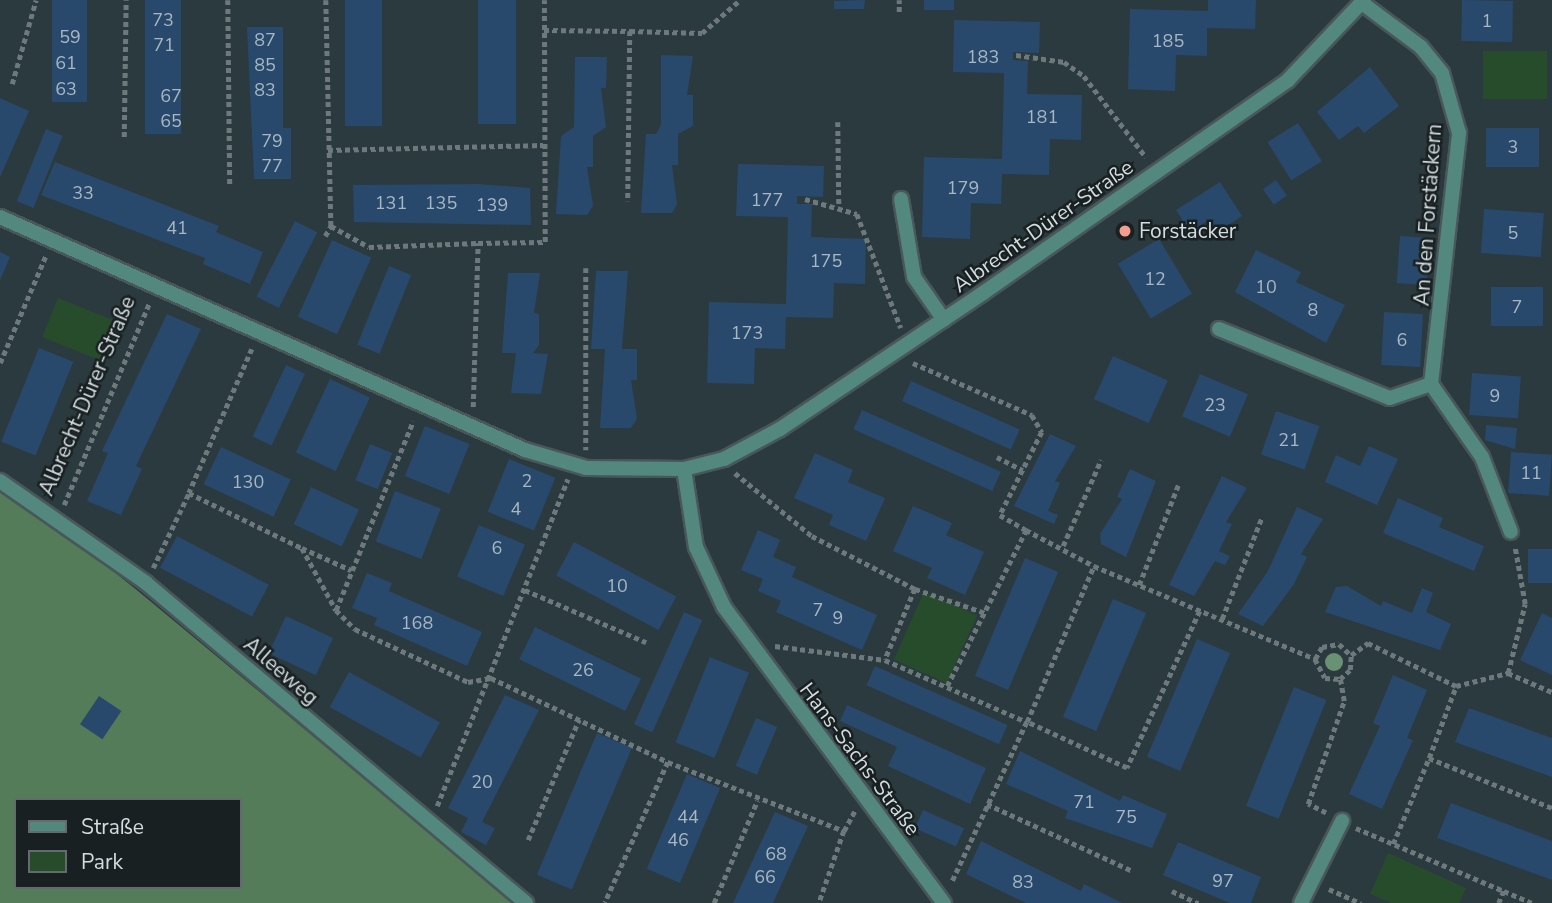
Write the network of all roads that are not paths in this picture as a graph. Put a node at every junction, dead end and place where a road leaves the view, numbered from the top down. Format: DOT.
graph roads {
  1 [pos="1363,1"];
  2 [pos="901,199"];
  3 [pos="0,217"];
  4 [pos="944,320"];
  5 [pos="1219,329"];
  6 [pos="1431,384"];
  7 [pos="684,469"];
  8 [pos="0,481"];
  9 [pos="1511,532"];
  10 [pos="1342,821"];
  11 [pos="944,902"];
  12 [pos="526,903"];
  13 [pos="1301,903"];
  1 -- 4 [label="street, Albrecht-Dürer-Straße"];
  1 -- 6 [label="street, An den Forstäckern"];
  2 -- 4 [label="street"];
  3 -- 7 [label="street, Albrecht-Dürer-Straße"];
  4 -- 7 [label="street, Albrecht-Dürer-Straße"];
  5 -- 6 [label="street"];
  6 -- 9 [label="street"];
  7 -- 11 [label="street, Hans-Sachs-Straße"];
  8 -- 12 [label="street, Alleeweg"];
  10 -- 13 [label="street"];
}
